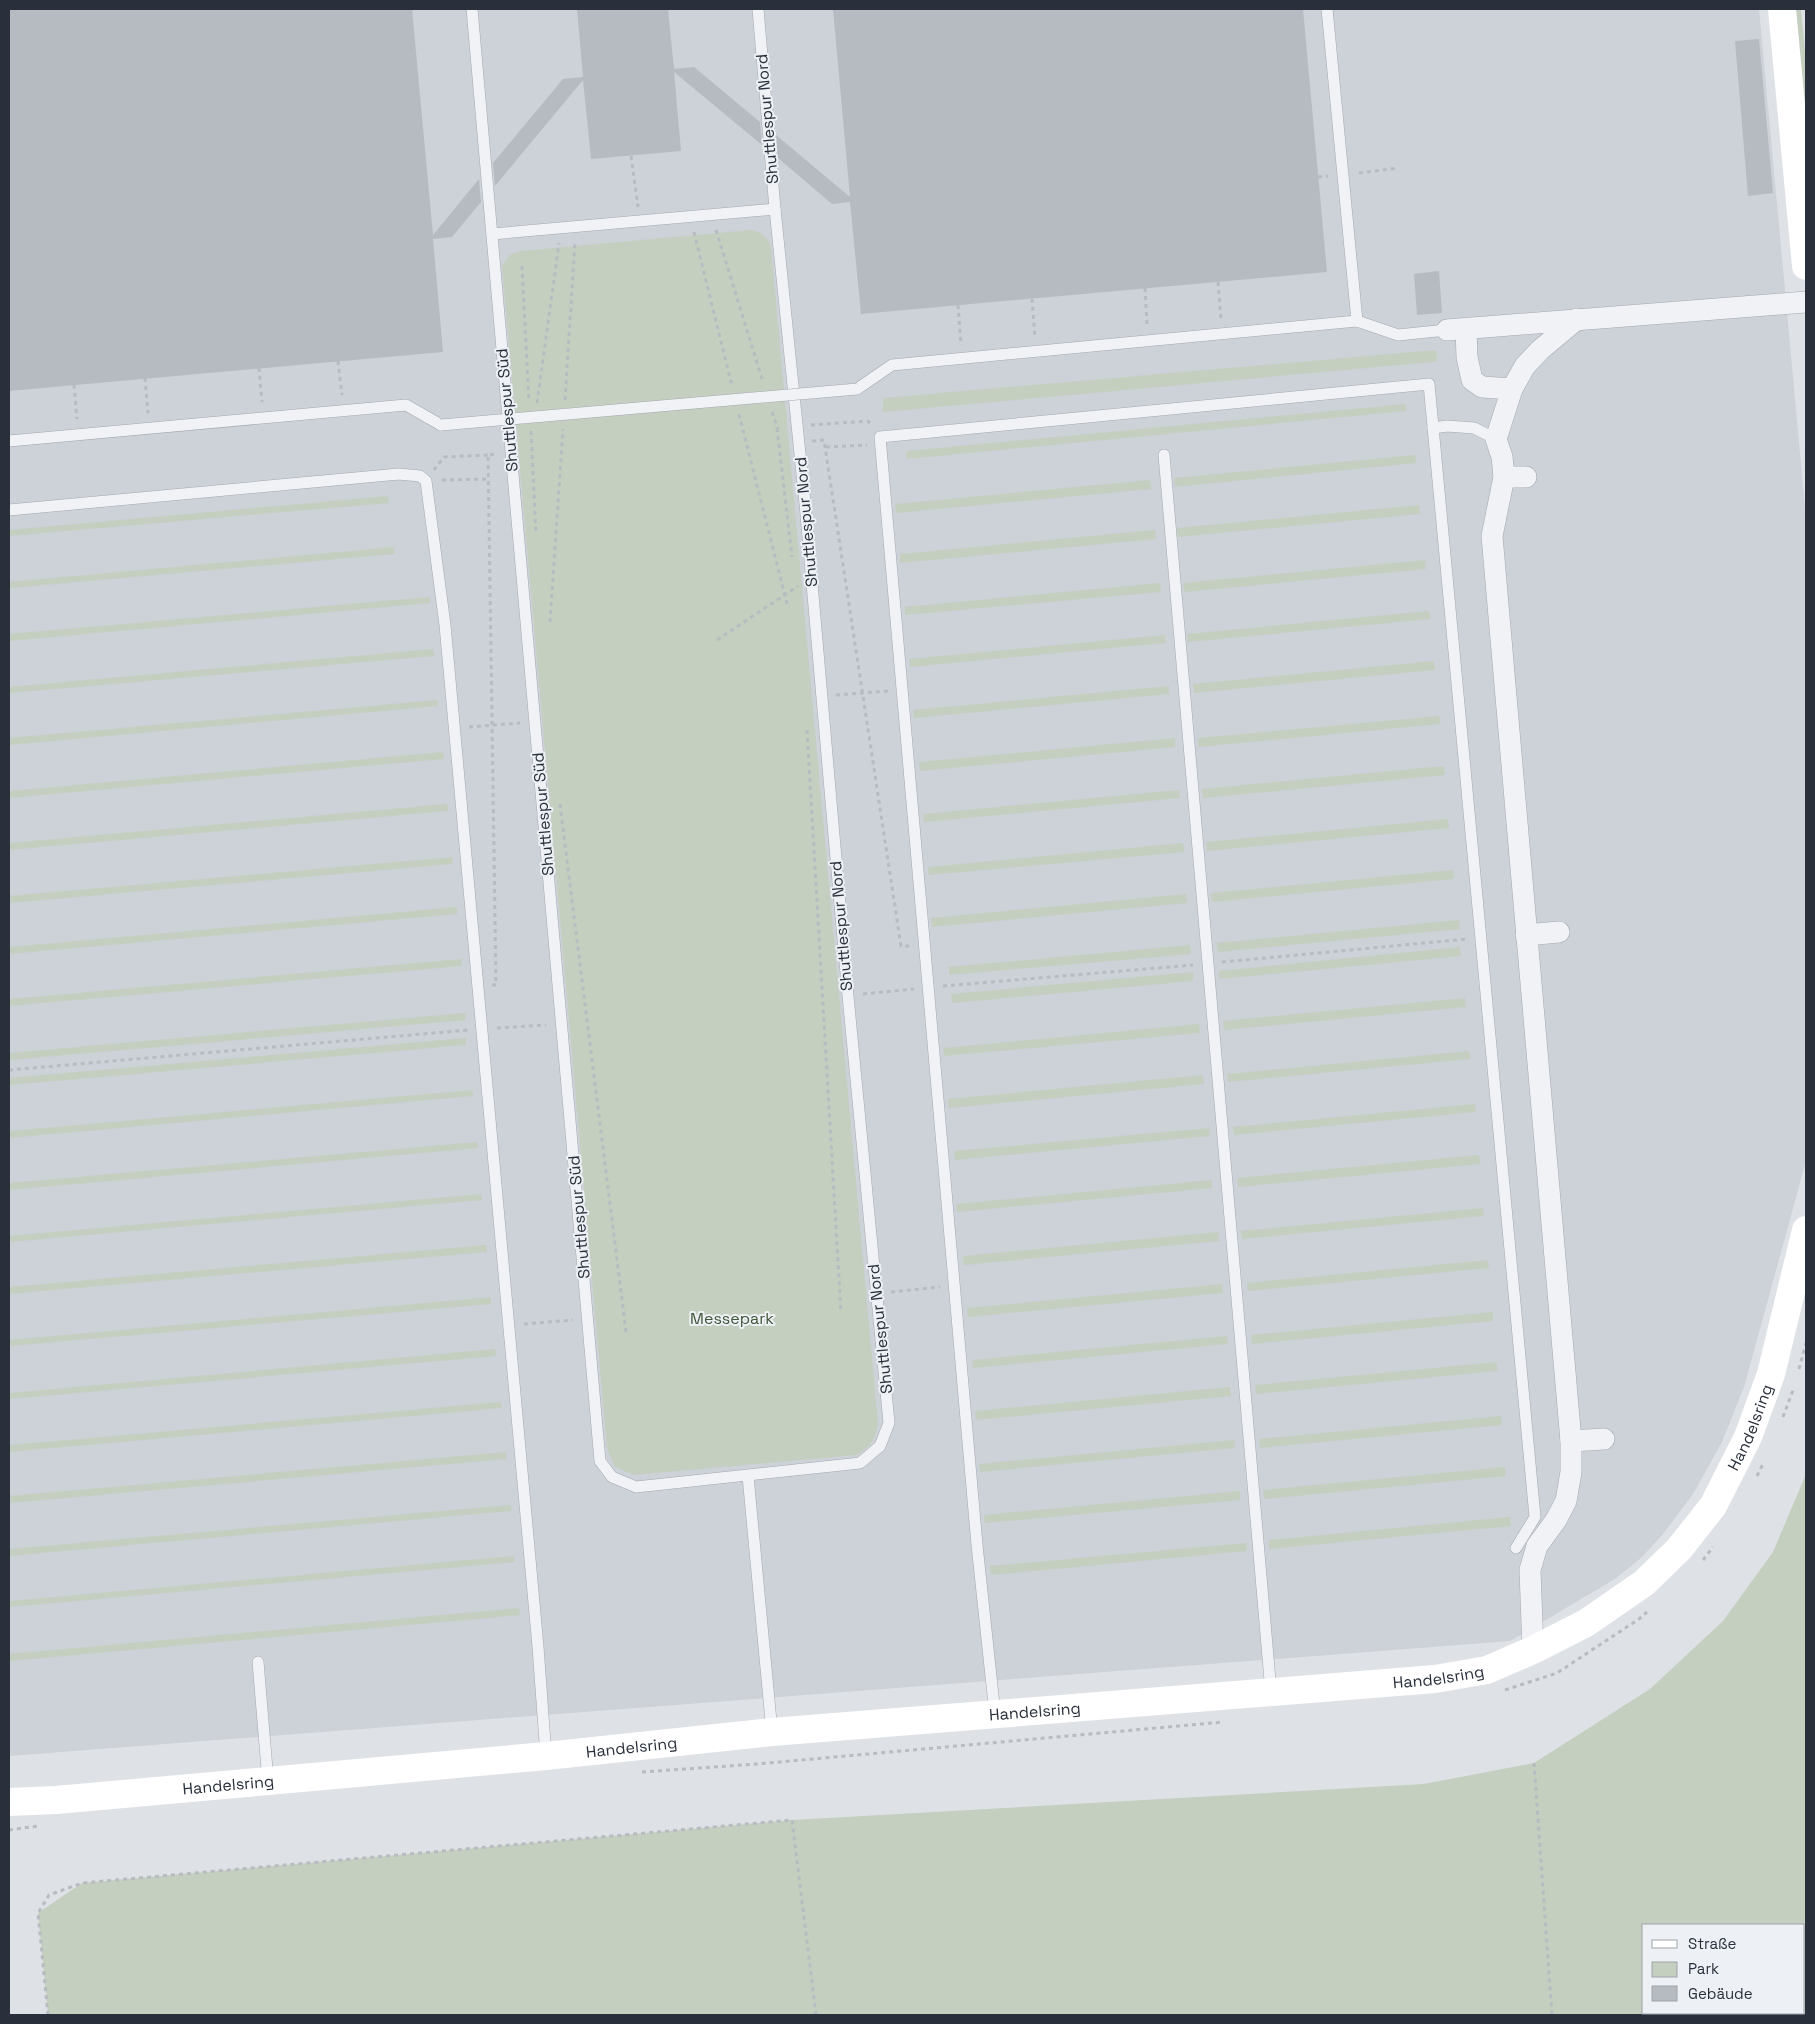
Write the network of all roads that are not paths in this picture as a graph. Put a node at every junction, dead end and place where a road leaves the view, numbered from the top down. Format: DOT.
graph roads {
  1 [pos="472,9"];
  2 [pos="758,9"];
  3 [pos="1327,9"];
  4 [pos="1782,9"];
  5 [pos="775,209"];
  6 [pos="492,234"];
  7 [pos="1806,266"];
  8 [pos="1806,302"];
  9 [pos="1577,319"];
  10 [pos="1357,321"];
  11 [pos="1457,330"];
  12 [pos="1512,389"];
  13 [pos="1433,428"];
  14 [pos="1496,439"];
  15 [pos="9,441"];
  16 [pos="1164,455"];
  17 [pos="1526,477"];
  18 [pos="1504,478"];
  19 [pos="9,510"];
  20 [pos="1559,932"];
  21 [pos="1526,935"];
  22 [pos="1806,1230"];
  23 [pos="1604,1439"];
  24 [pos="1571,1441"];
  25 [pos="748,1476"];
  26 [pos="1516,1548"];
  27 [pos="1534,1650"];
  28 [pos="258,1662"];
  29 [pos="1271,1692"];
  30 [pos="995,1714"];
  31 [pos="772,1732"];
  32 [pos="546,1756"];
  33 [pos="268,1781"];
  34 [pos="9,1802"];
  1 -- 6 [label="lane, Shuttlespur Süd"];
  2 -- 5 [label="lane, Shuttlespur Nord"];
  3 -- 10 [label="lane"];
  4 -- 7 [label="main road"];
  5 -- 6 [label="lane"];
  5 -- 25 [label="lane, Shuttlespur Nord"];
  6 -- 25 [label="lane, Shuttlespur Süd"];
  8 -- 9 [label="street"];
  9 -- 11 [label="street"];
  9 -- 12 [label="street"];
  10 -- 11 [label="lane"];
  10 -- 15 [label="lane, bridge"];
  11 -- 12 [label="street"];
  12 -- 14 [label="street"];
  13 -- 14 [label="lane"];
  13 -- 26 [label="lane"];
  13 -- 30 [label="lane"];
  14 -- 18 [label="street"];
  16 -- 29 [label="lane"];
  17 -- 18 [label="street"];
  18 -- 21 [label="street"];
  19 -- 32 [label="lane"];
  20 -- 21 [label="street"];
  21 -- 24 [label="street"];
  22 -- 27 [label="main road, Handelsring"];
  23 -- 24 [label="street"];
  24 -- 27 [label="street"];
  25 -- 31 [label="lane"];
  27 -- 29 [label="main road, Handelsring"];
  28 -- 33 [label="lane"];
  29 -- 30 [label="main road, Handelsring"];
  30 -- 31 [label="main road, Handelsring"];
  31 -- 32 [label="main road, Handelsring"];
  32 -- 33 [label="main road, Handelsring"];
  33 -- 34 [label="main road, Handelsring"];
}
